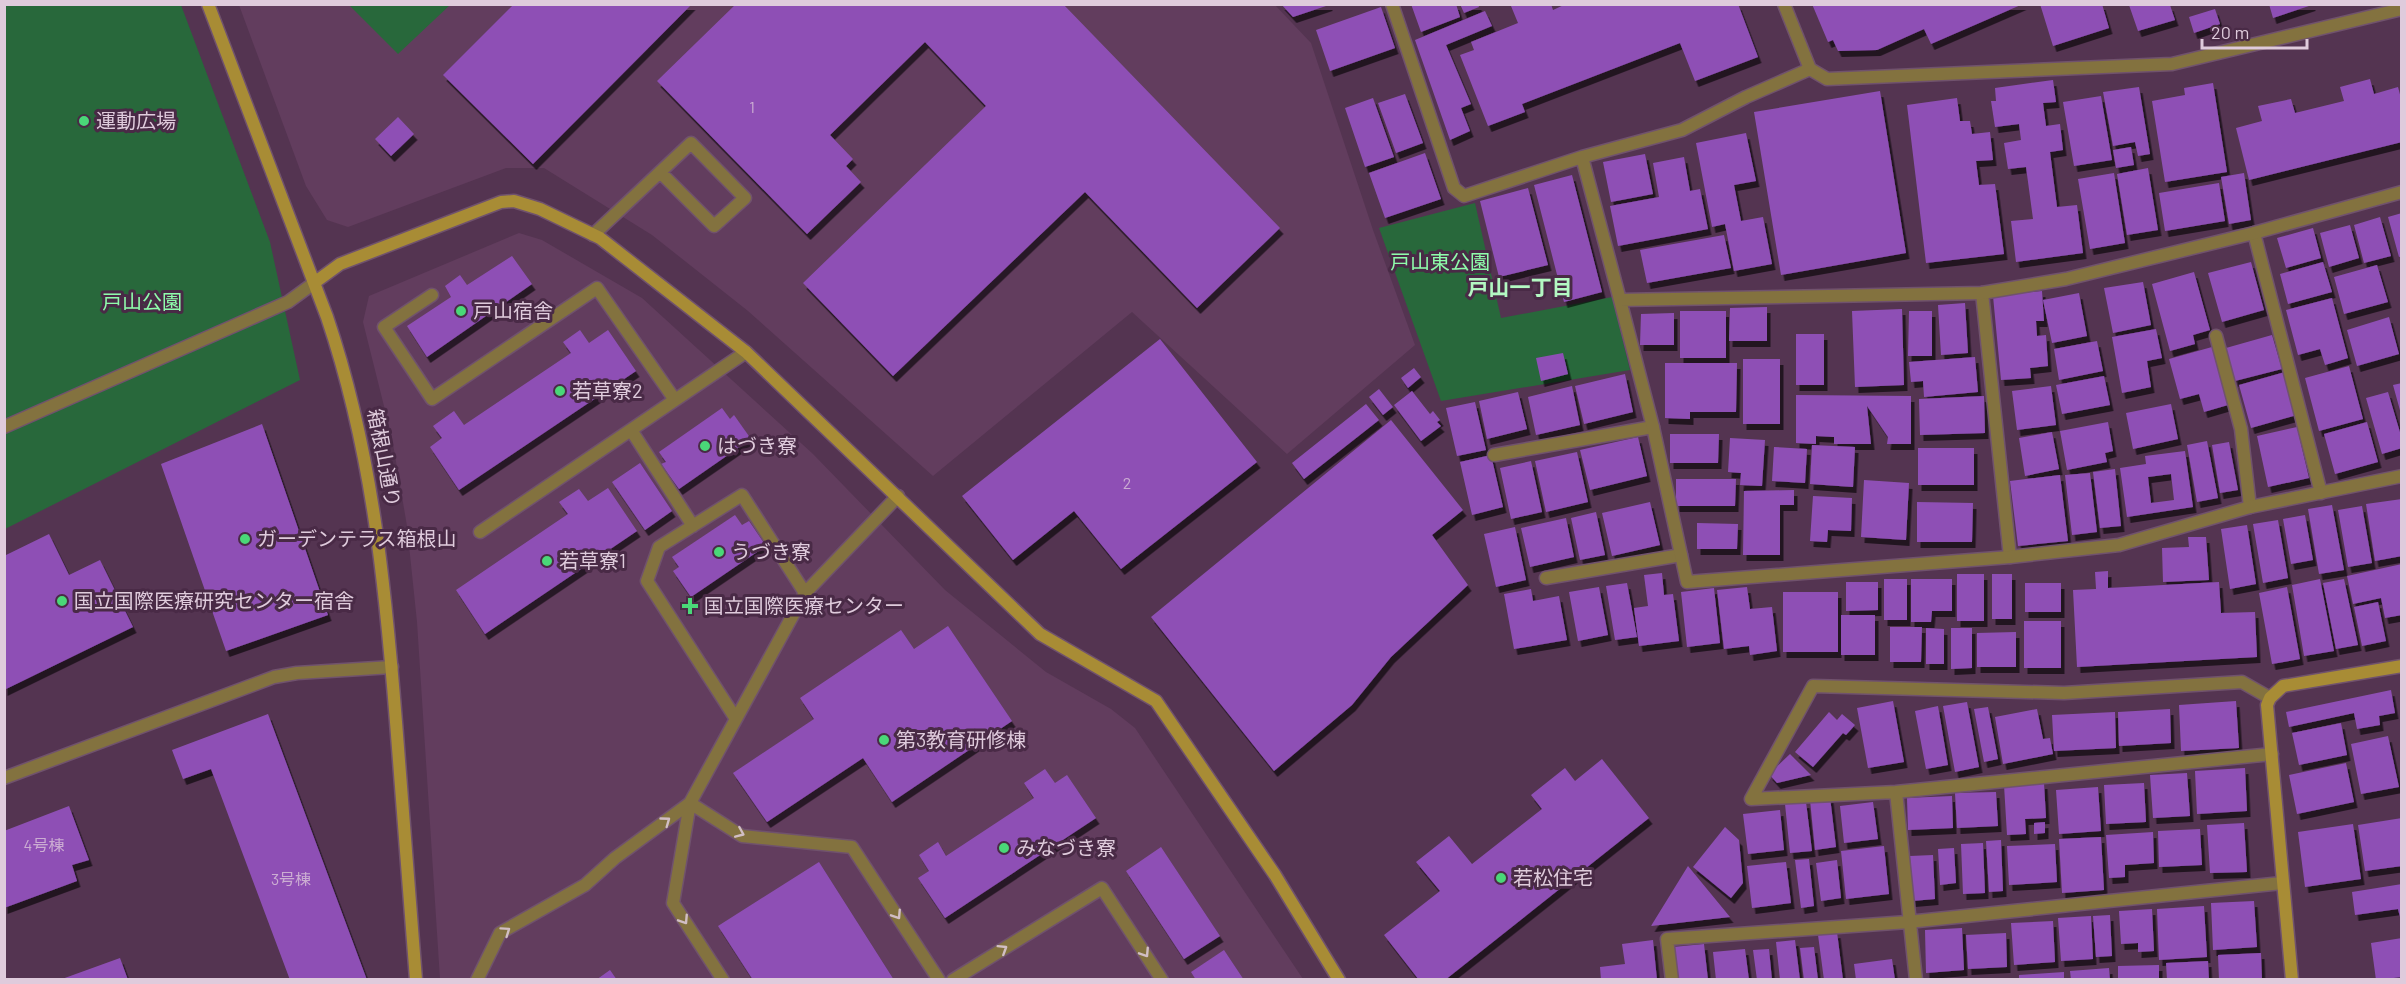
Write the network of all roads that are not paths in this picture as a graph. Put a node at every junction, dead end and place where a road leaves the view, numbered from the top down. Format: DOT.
graph roads {
  1 [pos="208,4"];
  2 [pos="1392,4"];
  3 [pos="1784,4"];
  4 [pos="2402,9"];
  5 [pos="1810,69"];
  6 [pos="1582,158"];
  7 [pos="660,172"];
  8 [pos="2402,192"];
  9 [pos="2254,233"];
  10 [pos="593,235"];
  11 [pos="314,284"];
  12 [pos="1982,293"];
  13 [pos="432,295"];
  14 [pos="1620,300"];
  15 [pos="2216,336"];
  16 [pos="746,352"];
  17 [pos="675,400"];
  18 [pos="4,427"];
  19 [pos="1653,427"];
  20 [pos="631,430"];
  21 [pos="1494,455"];
  22 [pos="2402,476"];
  23 [pos="2321,493"];
  24 [pos="898,496"];
  25 [pos="2250,507"];
  26 [pos="693,526"];
  27 [pos="480,532"];
  28 [pos="1681,555"];
  29 [pos="2010,557"];
  30 [pos="1546,578"];
  31 [pos="805,593"];
  32 [pos="2402,666"];
  33 [pos="392,667"];
  34 [pos="2270,698"];
  35 [pos="736,719"];
  36 [pos="2272,754"];
  37 [pos="4,778"];
  38 [pos="1896,792"];
  39 [pos="690,803"];
  40 [pos="2282,883"];
  41 [pos="1908,922"];
  42 [pos="416,980"];
  43 [pos="477,980"];
  44 [pos="723,980"];
  45 [pos="939,980"];
  46 [pos="953,980"];
  47 [pos="1162,980"];
  48 [pos="1339,980"];
  49 [pos="1672,980"];
  50 [pos="1916,980"];
  51 [pos="2292,980"];
  1 -- 11 [label="street, 箱根山通り"];
  2 -- 6 [label="street"];
  3 -- 5 [label="street"];
  4 -- 5 [label="street"];
  5 -- 6 [label="street"];
  6 -- 14 [label="street"];
  7 -- 7 [label="street"];
  7 -- 10 [label="street"];
  8 -- 9 [label="street"];
  9 -- 12 [label="street"];
  9 -- 23 [label="street"];
  10 -- 11 [label="street"];
  10 -- 16 [label="street"];
  11 -- 18 [label="street"];
  11 -- 33 [label="street, 箱根山通り"];
  12 -- 14 [label="street"];
  12 -- 29 [label="street"];
  13 -- 17 [label="street"];
  14 -- 19 [label="street"];
  15 -- 25 [label="street"];
  16 -- 17 [label="street"];
  16 -- 24 [label="street"];
  17 -- 20 [label="street"];
  19 -- 21 [label="street"];
  19 -- 28 [label="street"];
  20 -- 26 [label="street"];
  20 -- 27 [label="street"];
  22 -- 23 [label="street"];
  23 -- 25 [label="street"];
  24 -- 31 [label="street"];
  24 -- 48 [label="street"];
  25 -- 29 [label="street"];
  26 -- 31 [label="street"];
  26 -- 35 [label="street"];
  28 -- 29 [label="street"];
  28 -- 30 [label="street"];
  31 -- 35 [label="street"];
  32 -- 34 [label="street"];
  33 -- 37 [label="street"];
  33 -- 42 [label="street, 箱根山通り"];
  34 -- 36 [label="street"];
  34 -- 38 [label="street"];
  35 -- 39 [label="street"];
  36 -- 38 [label="street"];
  36 -- 40 [label="street"];
  38 -- 41 [label="street"];
  43 -- 39 [label="street, one-way"];
  39 -- 44 [label="street, one-way"];
  39 -- 45 [label="street, one-way"];
  40 -- 41 [label="street"];
  40 -- 51 [label="street"];
  41 -- 49 [label="street"];
  41 -- 50 [label="street"];
  46 -- 47 [label="street, one-way"];
}
